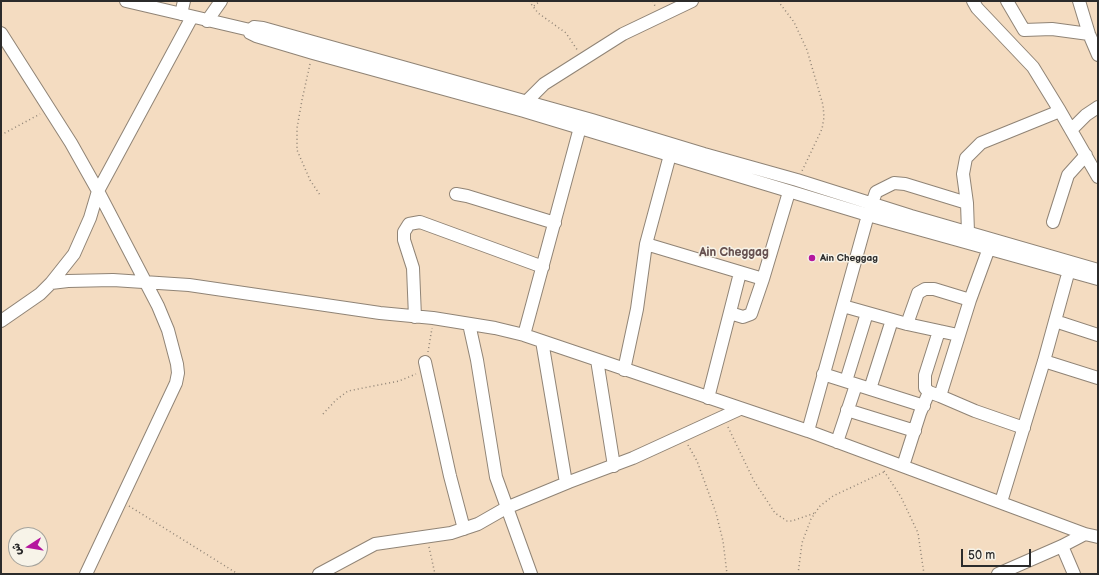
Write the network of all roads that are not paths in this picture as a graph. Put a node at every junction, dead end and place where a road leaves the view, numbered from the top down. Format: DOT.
graph roads {
  1 [pos="126,1"];
  2 [pos="184,1"];
  3 [pos="221,1"];
  4 [pos="692,1"];
  5 [pos="973,1"];
  6 [pos="1007,1"];
  7 [pos="1079,1"];
  8 [pos="187,15"];
  9 [pos="208,21"];
  10 [pos="250,30"];
  11 [pos="1,33"];
  12 [pos="1089,34"];
  13 [pos="1098,55"];
  14 [pos="526,102"];
  15 [pos="1098,107"];
  16 [pos="1060,111"];
  17 [pos="581,123"];
  18 [pos="1072,130"];
  19 [pos="1086,155"];
  20 [pos="670,156"];
  21 [pos="1098,177"];
  22 [pos="98,190"];
  23 [pos="789,192"];
  24 [pos="456,194"];
  25 [pos="967,203"];
  26 [pos="869,209"];
  27 [pos="1053,222"];
  28 [pos="555,223"];
  29 [pos="968,232"];
  30 [pos="646,244"];
  31 [pos="989,248"];
  32 [pos="543,267"];
  33 [pos="1069,270"];
  34 [pos="1098,270"];
  35 [pos="740,273"];
  36 [pos="763,279"];
  37 [pos="1098,279"];
  38 [pos="146,282"];
  39 [pos="51,284"];
  40 [pos="970,300"];
  41 [pos="843,306"];
  42 [pos="730,313"];
  43 [pos="866,313"];
  44 [pos="415,317"];
  45 [pos="892,320"];
  46 [pos="1,321"];
  47 [pos="1055,321"];
  48 [pos="469,324"];
  49 [pos="907,324"];
  50 [pos="939,331"];
  51 [pos="1098,334"];
  52 [pos="524,335"];
  53 [pos="958,335"];
  54 [pos="542,341"];
  55 [pos="597,360"];
  56 [pos="1044,361"];
  57 [pos="426,362"];
  58 [pos="624,370"];
  59 [pos="823,374"];
  60 [pos="1098,378"];
  61 [pos="851,383"];
  62 [pos="870,389"];
  63 [pos="935,394"];
  64 [pos="708,398"];
  65 [pos="924,406"];
  66 [pos="740,408"];
  67 [pos="847,410"];
  68 [pos="1024,428"];
  69 [pos="915,430"];
  70 [pos="808,431"];
  71 [pos="837,442"];
  72 [pos="614,466"];
  73 [pos="903,466"];
  74 [pos="566,483"];
  75 [pos="1001,502"];
  76 [pos="506,508"];
  77 [pos="464,529"];
  78 [pos="1085,534"];
  79 [pos="1098,537"];
  80 [pos="1062,546"];
  81 [pos="86,574"];
  82 [pos="319,574"];
  83 [pos="531,574"];
  84 [pos="998,574"];
  85 [pos="1074,574"];
  1 -- 8 [label="street"];
  2 -- 8 [label="street"];
  3 -- 9 [label="street"];
  4 -- 14 [label="street"];
  5 -- 16 [label="street"];
  6 -- 12 [label="street"];
  7 -- 12 [label="street"];
  8 -- 9 [label="street"];
  8 -- 22 [label="street"];
  9 -- 10 [label="street"];
  10 -- 14 [label="street"];
  10 -- 17 [label="street"];
  11 -- 22 [label="street"];
  12 -- 13 [label="street"];
  14 -- 17 [label="street"];
  15 -- 18 [label="street"];
  16 -- 18 [label="street"];
  16 -- 25 [label="street"];
  17 -- 20 [label="street"];
  17 -- 26 [label="street"];
  17 -- 28 [label="street"];
  18 -- 19 [label="street"];
  19 -- 21 [label="street"];
  19 -- 27 [label="street"];
  20 -- 23 [label="street"];
  20 -- 30 [label="street"];
  22 -- 38 [label="street"];
  22 -- 39 [label="street"];
  23 -- 26 [label="street"];
  23 -- 36 [label="street"];
  24 -- 28 [label="street"];
  25 -- 26 [label="street"];
  25 -- 29 [label="street"];
  26 -- 29 [label="street"];
  26 -- 31 [label="street"];
  26 -- 41 [label="street"];
  28 -- 32 [label="street"];
  29 -- 34 [label="street"];
  30 -- 35 [label="street"];
  30 -- 58 [label="street"];
  31 -- 33 [label="street"];
  31 -- 40 [label="street"];
  32 -- 44 [label="street"];
  32 -- 52 [label="street"];
  33 -- 37 [label="street"];
  33 -- 47 [label="street"];
  35 -- 36 [label="street"];
  35 -- 42 [label="street"];
  36 -- 42 [label="street"];
  38 -- 39 [label="street"];
  38 -- 44 [label="street"];
  38 -- 81 [label="street"];
  39 -- 46 [label="street"];
  40 -- 49 [label="street"];
  40 -- 53 [label="street"];
  41 -- 43 [label="street"];
  41 -- 59 [label="street"];
  42 -- 64 [label="street"];
  43 -- 45 [label="street"];
  43 -- 61 [label="street"];
  44 -- 48 [label="street"];
  45 -- 49 [label="street"];
  45 -- 62 [label="street"];
  47 -- 51 [label="street"];
  47 -- 56 [label="street"];
  48 -- 52 [label="street"];
  48 -- 76 [label="street"];
  49 -- 50 [label="street"];
  50 -- 53 [label="street"];
  50 -- 63 [label="street"];
  52 -- 54 [label="street"];
  53 -- 63 [label="street"];
  54 -- 55 [label="street"];
  54 -- 74 [label="street"];
  55 -- 58 [label="street"];
  55 -- 72 [label="street"];
  56 -- 60 [label="street"];
  56 -- 68 [label="street"];
  57 -- 77 [label="street"];
  58 -- 64 [label="street"];
  59 -- 61 [label="street"];
  59 -- 70 [label="street"];
  61 -- 62 [label="street"];
  61 -- 67 [label="street"];
  62 -- 65 [label="street"];
  63 -- 65 [label="street"];
  63 -- 68 [label="street"];
  64 -- 66 [label="street"];
  65 -- 69 [label="street"];
  66 -- 70 [label="street"];
  66 -- 72 [label="street"];
  67 -- 69 [label="street"];
  67 -- 71 [label="street"];
  68 -- 75 [label="street"];
  69 -- 73 [label="street"];
  70 -- 71 [label="street"];
  71 -- 73 [label="street"];
  72 -- 74 [label="street"];
  73 -- 75 [label="street"];
  74 -- 76 [label="street"];
  75 -- 78 [label="street"];
  76 -- 77 [label="street"];
  76 -- 83 [label="street"];
  77 -- 82 [label="street"];
  78 -- 79 [label="street"];
  78 -- 80 [label="street"];
  80 -- 84 [label="street"];
  80 -- 85 [label="street"];
}
